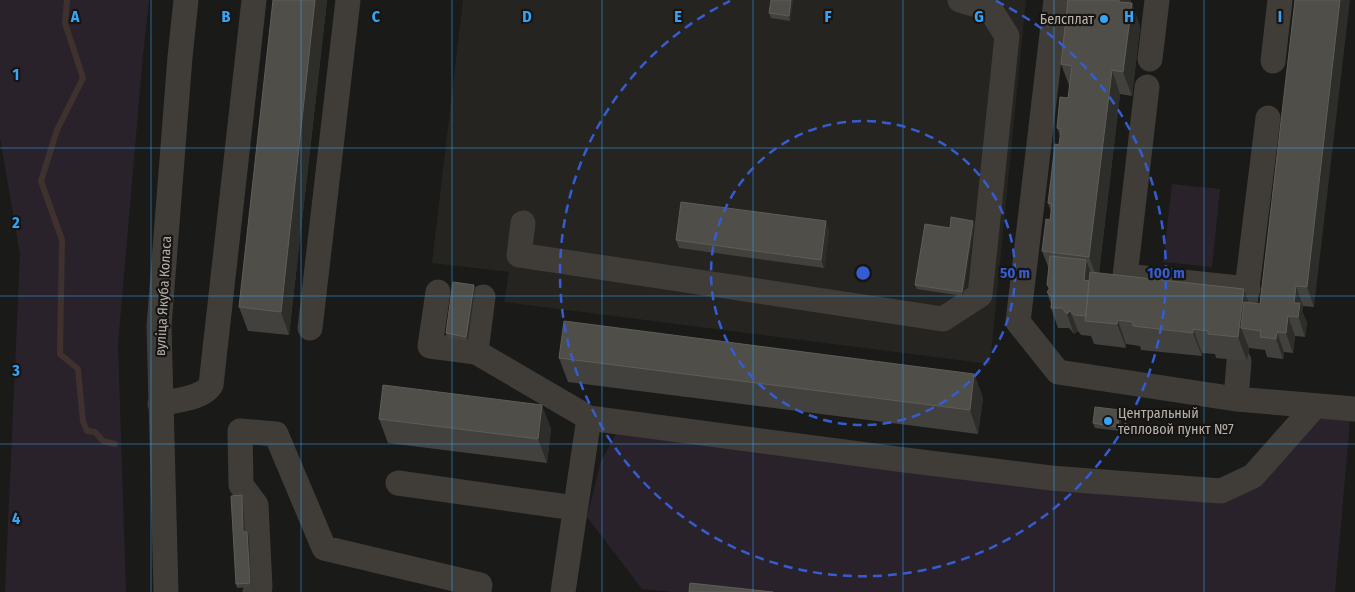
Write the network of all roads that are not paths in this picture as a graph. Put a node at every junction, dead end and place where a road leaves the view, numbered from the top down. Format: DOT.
graph roads {
  1 [pos="186,0"];
  2 [pos="254,0"];
  3 [pos="348,0"];
  4 [pos="960,0"];
  5 [pos="1056,0"];
  6 [pos="1157,0"];
  7 [pos="1280,0"];
  8 [pos="1150,59"];
  9 [pos="1273,61"];
  10 [pos="1147,86"];
  11 [pos="1268,118"];
  12 [pos="523,222"];
  13 [pos="438,292"];
  14 [pos="483,297"];
  15 [pos="310,328"];
  16 [pos="476,352"];
  17 [pos="1240,361"];
  18 [pos="1236,399"];
  19 [pos="160,404"];
  20 [pos="1315,406"];
  21 [pos="1355,409"];
  22 [pos="589,418"];
  23 [pos="398,483"];
  24 [pos="575,508"];
  25 [pos="166,592"];
  26 [pos="255,592"];
  27 [pos="479,592"];
  28 [pos="563,592"];
  1 -- 19 [label="street, вуліца Якуба Коласа"];
  2 -- 19 [label="street"];
  3 -- 15 [label="street"];
  4 -- 12 [label="street"];
  5 -- 18 [label="street"];
  6 -- 8 [label="street"];
  7 -- 9 [label="street"];
  10 -- 11 [label="street"];
  13 -- 16 [label="street"];
  14 -- 16 [label="street"];
  16 -- 22 [label="street"];
  17 -- 18 [label="street"];
  18 -- 20 [label="street"];
  19 -- 25 [label="street, вуліца Якуба Коласа"];
  20 -- 21 [label="street"];
  20 -- 22 [label="street"];
  22 -- 24 [label="street"];
  23 -- 24 [label="street"];
  24 -- 28 [label="street"];
  26 -- 27 [label="street"];
}
